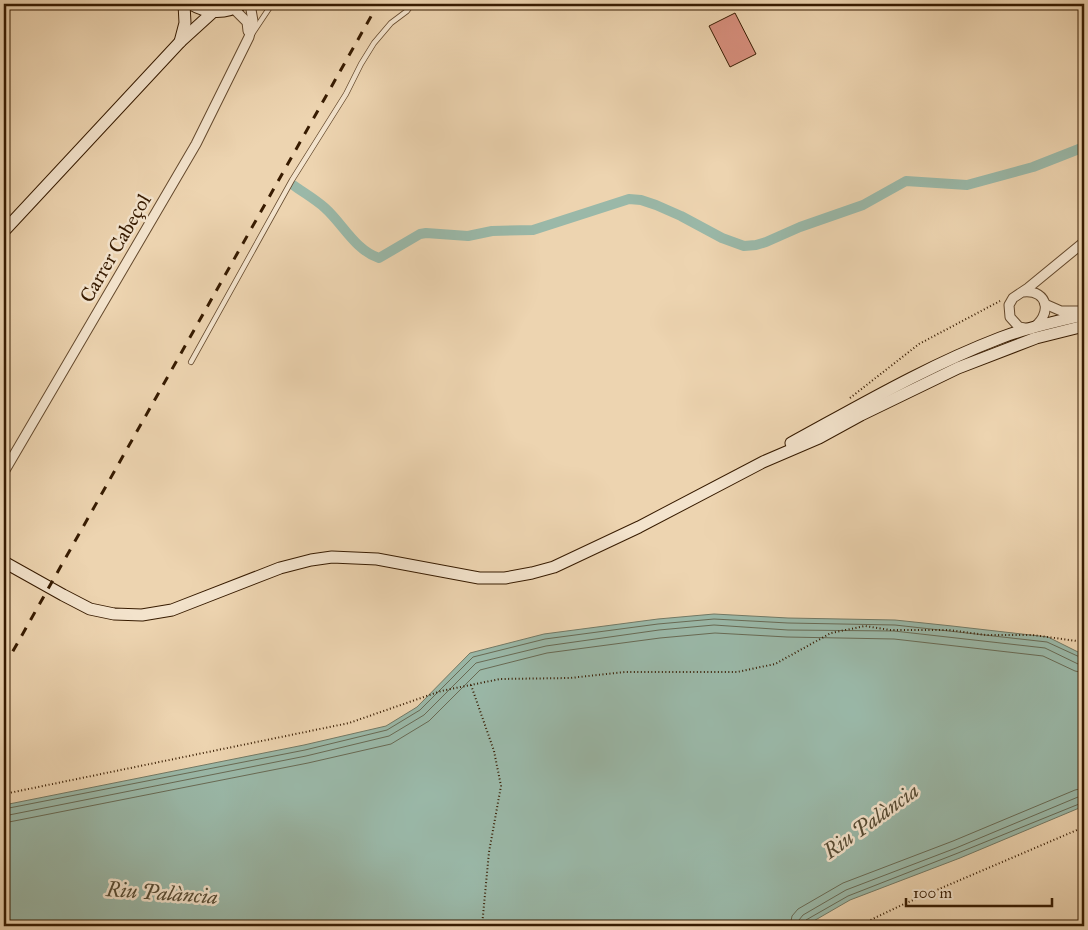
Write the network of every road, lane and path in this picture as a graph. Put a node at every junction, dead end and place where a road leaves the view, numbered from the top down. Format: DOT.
graph roads {
  1 [pos="184,4"];
  2 [pos="191,4"];
  3 [pos="250,4"];
  4 [pos="272,4"];
  5 [pos="412,4"];
  6 [pos="238,6"];
  7 [pos="213,12"];
  8 [pos="249,37"];
  9 [pos="180,42"];
  10 [pos="4,232"];
  11 [pos="1084,242"];
  12 [pos="1038,280"];
  13 [pos="1023,292"];
  14 [pos="1039,296"];
  15 [pos="995,304"];
  16 [pos="1045,304"];
  17 [pos="1084,311"];
  18 [pos="1084,315"];
  19 [pos="1010,317"];
  20 [pos="1084,320"];
  21 [pos="1084,326"];
  22 [pos="1032,329"];
  23 [pos="991,342"];
  24 [pos="191,362"];
  25 [pos="845,402"];
  26 [pos="884,404"];
  27 [pos="763,462"];
  28 [pos="4,472"];
  29 [pos="4,562"];
  30 [pos="1084,642"];
  31 [pos="471,685"];
  32 [pos="4,794"];
  33 [pos="1084,827"];
  34 [pos="482,926"];
  35 [pos="858,926"];
  1 -- 9 [label="main road"];
  2 -- 7 [label="main road"];
  3 -- 8 [label="street, Carrer Cabeçol"];
  4 -- 8 [label="lane"];
  5 -- 24 [label="lane"];
  6 -- 7 [label="main road"];
  6 -- 8 [label="street"];
  7 -- 9 [label="main road"];
  8 -- 28 [label="street, Carrer Cabeçol"];
  9 -- 10 [label="main road"];
  11 -- 12 [label="street"];
  12 -- 13 [label="street"];
  12 -- 14 [label="street"];
  13 -- 14 [label="street"];
  13 -- 19 [label="street"];
  14 -- 16 [label="street"];
  15 -- 25 [label="path"];
  16 -- 17 [label="street"];
  16 -- 22 [label="street"];
  18 -- 22 [label="main road"];
  19 -- 22 [label="street"];
  19 -- 23 [label="street"];
  20 -- 22 [label="main road"];
  21 -- 26 [label="main road"];
  22 -- 23 [label="main road"];
  22 -- 26 [label="main road"];
  23 -- 27 [label="main road"];
  26 -- 27 [label="main road"];
  27 -- 29 [label="main road"];
  30 -- 31 [label="path"];
  31 -- 32 [label="path"];
  31 -- 34 [label="path"];
  33 -- 35 [label="path"];
}
